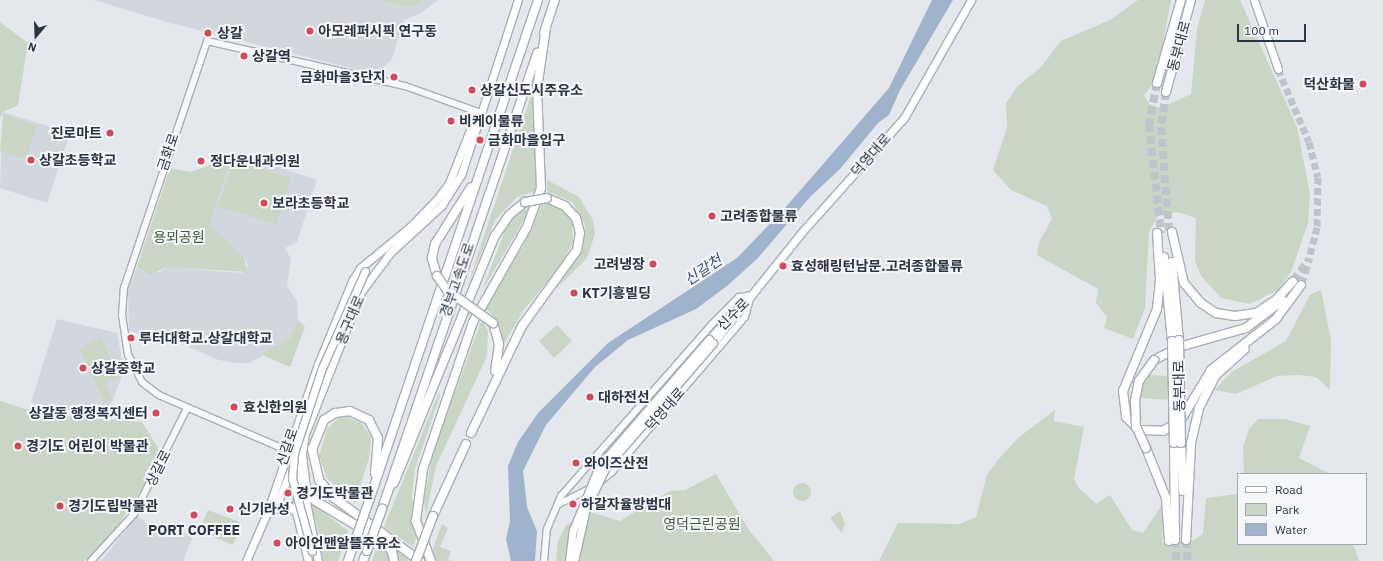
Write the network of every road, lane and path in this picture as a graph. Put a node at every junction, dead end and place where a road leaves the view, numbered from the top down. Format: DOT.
graph roads {
  1 [pos="518,0"];
  2 [pos="538,0"];
  3 [pos="555,0"];
  4 [pos="971,0"];
  5 [pos="1181,0"];
  6 [pos="1191,0"];
  7 [pos="1254,0"];
  8 [pos="546,27"];
  9 [pos="1278,69"];
  10 [pos="1157,83"];
  11 [pos="1166,92"];
  12 [pos="482,113"];
  13 [pos="485,156"];
  14 [pos="1165,232"];
  15 [pos="363,269"];
  16 [pos="1299,284"];
  17 [pos="751,295"];
  18 [pos="711,341"];
  19 [pos="1177,343"];
  20 [pos="1208,380"];
  21 [pos="187,408"];
  22 [pos="483,408"];
  23 [pos="471,433"];
  24 [pos="1177,443"];
  25 [pos="466,444"];
  26 [pos="286,450"];
  27 [pos="298,456"];
  28 [pos="300,476"];
  29 [pos="373,488"];
  30 [pos="559,504"];
  31 [pos="275,508"];
  32 [pos="382,509"];
  33 [pos="296,512"];
  34 [pos="267,513"];
  35 [pos="91,561"];
  36 [pos="246,561"];
  37 [pos="308,561"];
  38 [pos="312,561"];
  39 [pos="318,561"];
  40 [pos="348,561"];
  41 [pos="363,561"];
  42 [pos="394,561"];
  43 [pos="416,561"];
  44 [pos="420,561"];
  45 [pos="431,561"];
  46 [pos="544,561"];
  47 [pos="569,561"];
  48 [pos="574,561"];
  1 -- 12 [label="main road, 용구대로"];
  2 -- 13 [label="highway, 경부고속도로"];
  3 -- 8 [label="highway, 경부고속도로"];
  4 -- 17 [label="main road, 덕영대로"];
  5 -- 10 [label="highway, 동부대로"];
  6 -- 11 [label="highway, 동부대로"];
  7 -- 9 [label="main road"];
  8 -- 32 [label="highway, 경부고속도로"];
  8 -- 45 [label="highway"];
  12 -- 15 [label="main road, 용구대로"];
  12 -- 21 [label="street, 금화로"];
  12 -- 27 [label="main road, 용구대로"];
  13 -- 22 [label="highway, bridge"];
  13 -- 29 [label="highway, 경부고속도로"];
  14 -- 16 [label="highway"];
  14 -- 19 [label="highway, 동부대로"];
  14 -- 20 [label="highway, bridge"];
  15 -- 26 [label="main road, 신갈로"];
  15 -- 38 [label="main road, 용구대로, bridge"];
  16 -- 19 [label="highway"];
  16 -- 20 [label="highway"];
  17 -- 18 [label="main road, 신수로"];
  17 -- 30 [label="street, 덕영대로"];
  17 -- 30 [label="street, 덕영대로"];
  18 -- 47 [label="main road, 신수로, bridge"];
  18 -- 48 [label="main road, 신수로, bridge"];
  19 -- 24 [label="highway, 동부대로, bridge"];
  19 -- 24 [label="highway, 동부대로, bridge"];
  20 -- 24 [label="highway, 동부대로"];
  21 -- 26 [label="street, 금화로"];
  21 -- 35 [label="street, 상갈로"];
  22 -- 23 [label="highway"];
  22 -- 32 [label="highway, bridge"];
  25 -- 43 [label="highway, bridge"];
  26 -- 27 [label="main road"];
  26 -- 34 [label="main road, 신갈로"];
  27 -- 28 [label="main road, 용구대로"];
  27 -- 31 [label="main road"];
  27 -- 42 [label="highway"];
  28 -- 33 [label="main road"];
  28 -- 39 [label="main road, 용구대로"];
  29 -- 40 [label="highway, 경부고속도로, bridge"];
  29 -- 44 [label="highway"];
  30 -- 46 [label="street, 덕영대로"];
  31 -- 33 [label="main road"];
  31 -- 34 [label="main road"];
  32 -- 41 [label="highway, 경부고속도로, bridge"];
  33 -- 37 [label="main road"];
  34 -- 36 [label="main road, 신갈로"];
}
